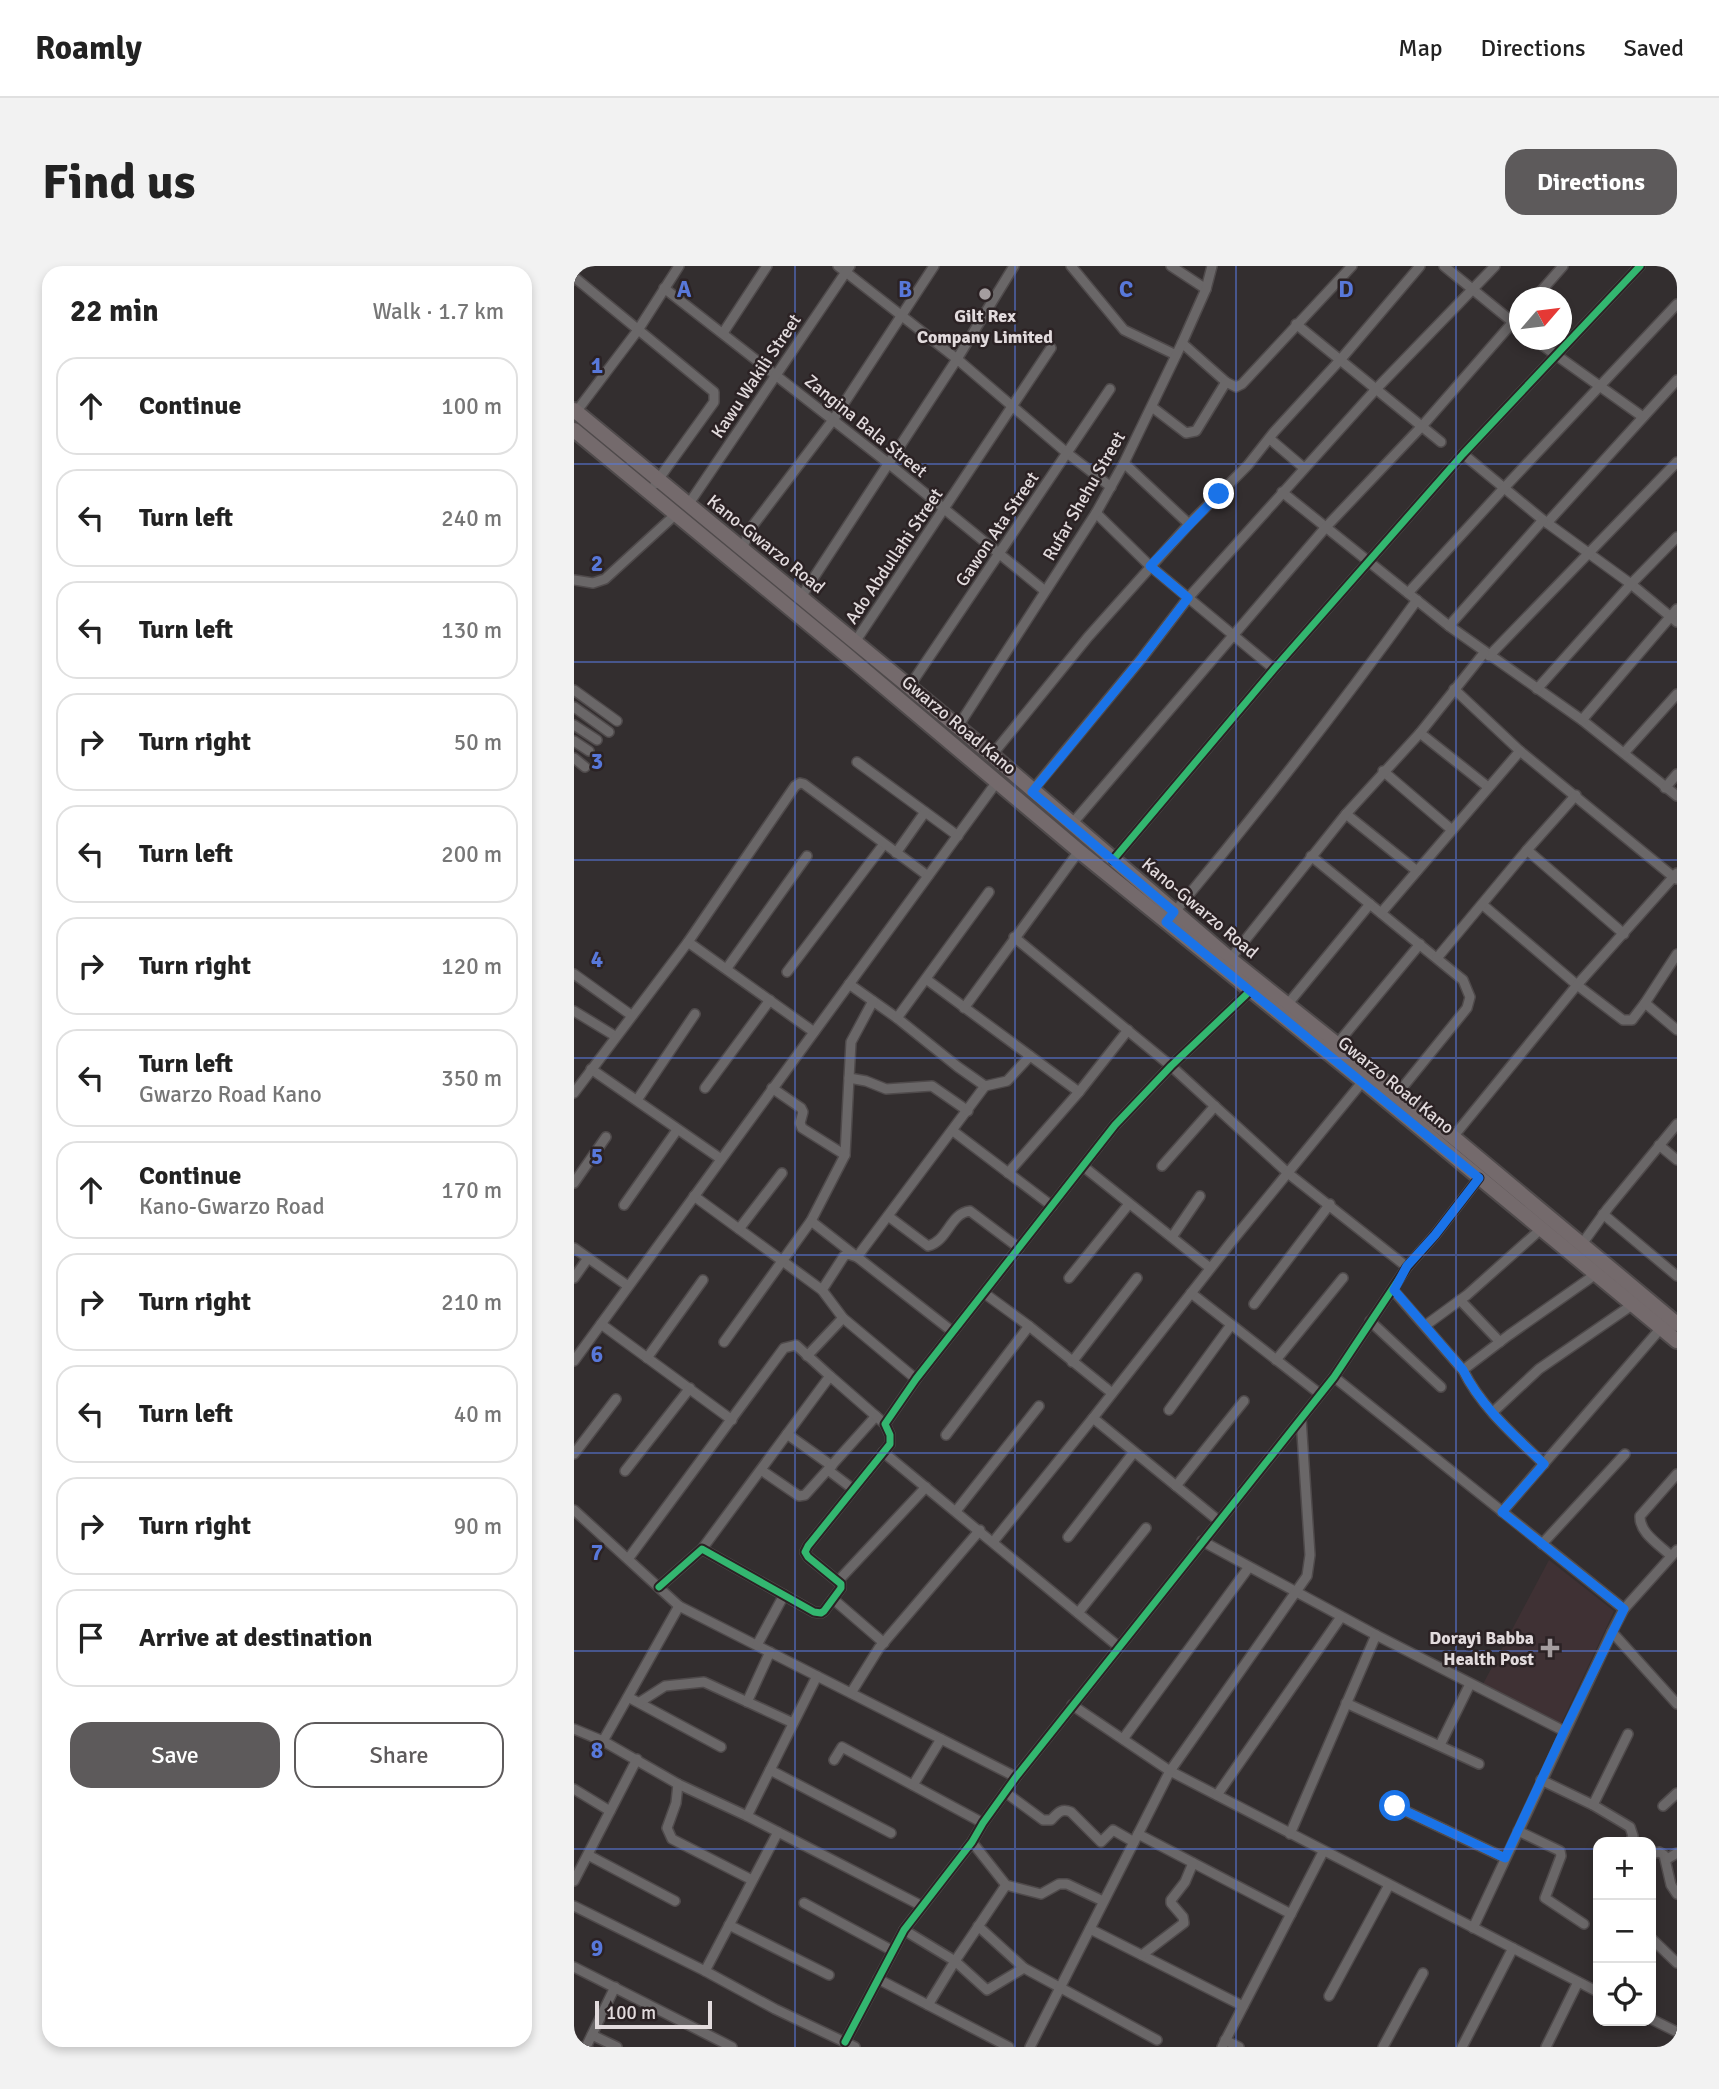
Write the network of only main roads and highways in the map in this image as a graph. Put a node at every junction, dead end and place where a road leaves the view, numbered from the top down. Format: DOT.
graph roads {
  1 [pos="575,411"];
  2 [pos="574,430"];
  3 [pos="654,486"];
  4 [pos="1170,917"];
  5 [pos="1677,1324"];
  6 [pos="1677,1341"];
  1 -- 3 [label="main road, Kano-Gwarzo Road"];
  2 -- 3 [label="main road, Gwarzo Road Kano"];
  3 -- 4 [label="main road, Gwarzo Road Kano"];
  3 -- 4 [label="main road, Kano-Gwarzo Road"];
  4 -- 5 [label="main road, Kano-Gwarzo Road"];
  4 -- 6 [label="main road, Gwarzo Road Kano"];
}
